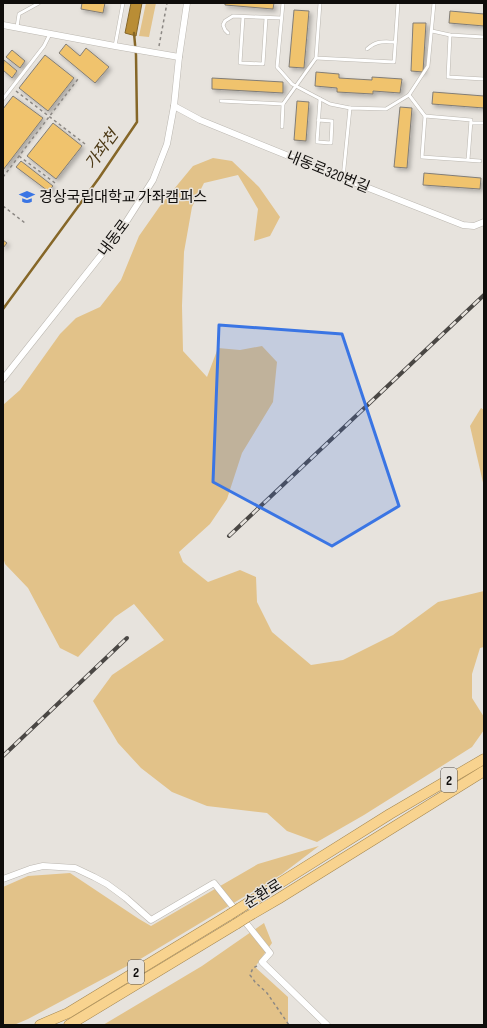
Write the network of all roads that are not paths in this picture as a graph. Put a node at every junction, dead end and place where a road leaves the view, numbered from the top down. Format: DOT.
graph roads {
  1 [pos="38,3"];
  2 [pos="123,3"];
  3 [pos="187,3"];
  4 [pos="282,3"];
  5 [pos="320,3"];
  6 [pos="398,3"];
  7 [pos="434,3"];
  8 [pos="243,17"];
  9 [pos="266,18"];
  10 [pos="281,18"];
  11 [pos="3,25"];
  12 [pos="17,27"];
  13 [pos="432,30"];
  14 [pos="228,33"];
  15 [pos="50,34"];
  16 [pos="450,35"];
  17 [pos="484,37"];
  18 [pos="396,42"];
  19 [pos="116,46"];
  20 [pos="367,49"];
  21 [pos="179,57"];
  22 [pos="316,58"];
  23 [pos="484,79"];
  24 [pos="296,86"];
  25 [pos="409,95"];
  26 [pos="3,99"];
  27 [pos="320,99"];
  28 [pos="221,101"];
  29 [pos="283,104"];
  30 [pos="174,106"];
  31 [pos="350,108"];
  32 [pos="425,116"];
  33 [pos="318,120"];
  34 [pos="470,122"];
  35 [pos="484,123"];
  36 [pos="282,127"];
  37 [pos="468,160"];
  38 [pos="480,160"];
  39 [pos="343,178"];
  40 [pos="484,222"];
  41 [pos="3,379"];
  42 [pos="484,752"];
  43 [pos="484,759"];
  44 [pos="484,771"];
  45 [pos="484,778"];
  46 [pos="413,801"];
  47 [pos="420,811"];
  48 [pos="3,879"];
  49 [pos="40,1025"];
  50 [pos="69,1025"];
  51 [pos="327,1025"];
  1 -- 12 [label="lane"];
  2 -- 19 [label="lane"];
  3 -- 21 [label="street, 내동로"];
  4 -- 10 [label="lane"];
  5 -- 22 [label="lane"];
  6 -- 18 [label="lane"];
  7 -- 13 [label="lane"];
  8 -- 9 [label="lane"];
  8 -- 9 [label="lane"];
  8 -- 14 [label="lane"];
  9 -- 10 [label="lane"];
  10 -- 24 [label="lane"];
  11 -- 12 [label="street"];
  12 -- 15 [label="street"];
  13 -- 16 [label="lane"];
  13 -- 25 [label="lane"];
  15 -- 19 [label="street"];
  15 -- 26 [label="lane"];
  16 -- 17 [label="lane"];
  16 -- 23 [label="lane"];
  18 -- 20 [label="lane"];
  18 -- 22 [label="lane"];
  19 -- 21 [label="street"];
  21 -- 30 [label="street, 내동로"];
  22 -- 24 [label="lane"];
  24 -- 27 [label="lane"];
  24 -- 29 [label="lane"];
  25 -- 31 [label="lane"];
  25 -- 32 [label="lane"];
  27 -- 31 [label="lane"];
  27 -- 33 [label="lane"];
  28 -- 29 [label="lane"];
  29 -- 36 [label="lane"];
  30 -- 39 [label="street, 내동로320번길"];
  30 -- 41 [label="street, 내동로"];
  31 -- 39 [label="lane"];
  32 -- 34 [label="lane"];
  32 -- 37 [label="lane"];
  33 -- 33 [label="lane"];
  34 -- 35 [label="lane"];
  34 -- 37 [label="lane"];
  37 -- 38 [label="lane"];
  39 -- 40 [label="street, 내동로320번길"];
  42 -- 46 [label="highway"];
  43 -- 46 [label="highway, 순환로 / 2"];
  44 -- 47 [label="highway, 순환로"];
  45 -- 47 [label="highway"];
  46 -- 49 [label="highway, 순환로 / 2, bridge"];
  47 -- 50 [label="highway, 순환로 / 2, bridge"];
  48 -- 51 [label="street"];
}
